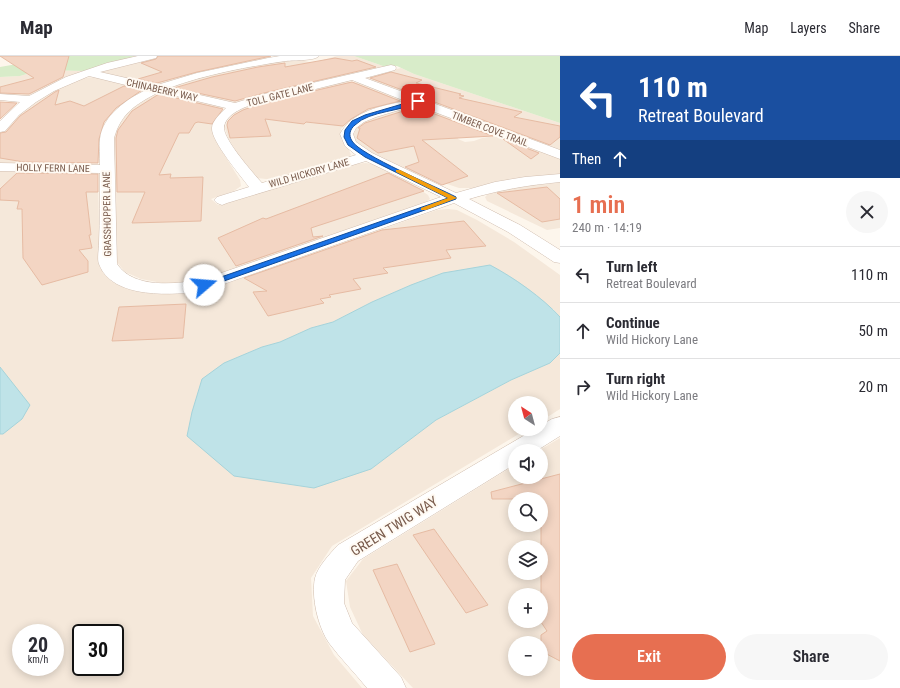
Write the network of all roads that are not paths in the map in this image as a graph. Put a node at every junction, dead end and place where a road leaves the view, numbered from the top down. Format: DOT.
graph roads {
  1 [pos="152,56"];
  2 [pos="314,56"];
  3 [pos="279,57"];
  4 [pos="391,68"];
  5 [pos="89,73"];
  6 [pos="353,77"];
  7 [pos="158,89"];
  8 [pos="0,97"];
  9 [pos="31,100"];
  10 [pos="418,101"];
  11 [pos="236,107"];
  12 [pos="0,128"];
  13 [pos="499,132"];
  14 [pos="477,136"];
  15 [pos="560,155"];
  16 [pos="368,156"];
  17 [pos="0,166"];
  18 [pos="106,169"];
  19 [pos="560,178"];
  20 [pos="258,188"];
  21 [pos="454,198"];
  22 [pos="222,200"];
  23 [pos="560,258"];
  24 [pos="560,425"];
  25 [pos="529,444"];
  26 [pos="508,457"];
  27 [pos="389,688"];
  1 -- 5 [label="street"];
  2 -- 3 [label="street, GRASSHOPPER LANE"];
  3 -- 7 [label="street, GRASSHOPPER LANE"];
  4 -- 6 [label="street, TOLL GATE LANE"];
  5 -- 7 [label="street, CHINABERRY WAY"];
  5 -- 9 [label="street"];
  6 -- 10 [label="street, TIMBER COVE TRAIL"];
  6 -- 11 [label="street, TOLL GATE LANE"];
  7 -- 11 [label="street, CHINABERRY WAY"];
  7 -- 18 [label="street, GRASSHOPPER LANE"];
  8 -- 9 [label="street"];
  9 -- 12 [label="street"];
  10 -- 13 [label="street, TIMBER COVE TRAIL"];
  10 -- 16 [label="street, WILD HICKORY LANE"];
  11 -- 20 [label="street, TOLL GATE LANE"];
  13 -- 14 [label="street"];
  13 -- 15 [label="street, TIMBER COVE TRAIL"];
  16 -- 20 [label="street, WILD HICKORY LANE"];
  16 -- 21 [label="street"];
  17 -- 18 [label="street, HOLLY FERN LANE"];
  18 -- 21 [label="street, GRASSHOPPER LANE"];
  19 -- 21 [label="street, GRASSHOPPER LANE"];
  20 -- 22 [label="street, WILD HICKORY LANE"];
  21 -- 23 [label="street"];
  24 -- 25 [label="street, GREEN TWIG WAY"];
  26 -- 27 [label="street, GREEN TWIG WAY"];
}
